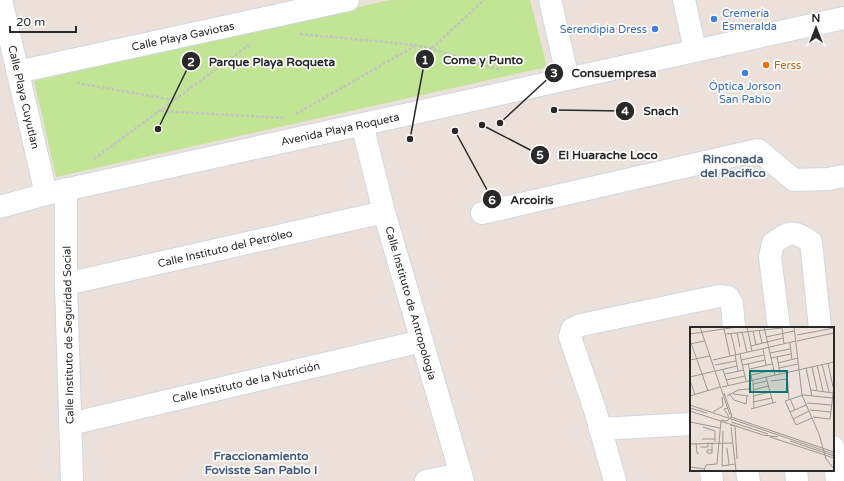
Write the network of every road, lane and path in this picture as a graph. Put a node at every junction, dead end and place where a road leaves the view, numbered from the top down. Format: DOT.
graph roads {
  1 [pos="1,0"];
  2 [pos="348,0"];
  3 [pos="484,0"];
  4 [pos="550,0"];
  5 [pos="684,0"];
  6 [pos="843,24"];
  7 [pos="300,34"];
  8 [pos="250,45"];
  9 [pos="416,45"];
  10 [pos="432,49"];
  11 [pos="695,50"];
  12 [pos="17,72"];
  13 [pos="508,72"];
  14 [pos="568,79"];
  15 [pos="72,82"];
  16 [pos="174,100"];
  17 [pos="160,111"];
  18 [pos="291,116"];
  19 [pos="284,118"];
  20 [pos="362,124"];
  21 [pos="91,162"];
  22 [pos="844,176"];
  23 [pos="56,191"];
  24 [pos="0,207"];
  25 [pos="384,212"];
  26 [pos="482,213"];
  27 [pos="66,284"];
  28 [pos="734,327"];
  29 [pos="779,327"];
  30 [pos="820,327"];
  31 [pos="422,341"];
  32 [pos="70,424"];
  33 [pos="690,424"];
  34 [pos="600,429"];
  35 [pos="834,456"];
  36 [pos="711,471"];
  37 [pos="748,471"];
  38 [pos="796,471"];
  39 [pos="462,477"];
  40 [pos="72,481"];
  41 [pos="426,481"];
  42 [pos="615,481"];
  43 [pos="712,481"];
  44 [pos="749,481"];
  45 [pos="797,481"];
  46 [pos="837,481"];
  1 -- 12 [label="street, Calle Playa Cuyutlan"];
  2 -- 12 [label="street, Calle Playa Gaviotas"];
  3 -- 10 [label="path"];
  4 -- 14 [label="street"];
  5 -- 11 [label="street"];
  6 -- 11 [label="street, Avenida Playa Roqueta"];
  7 -- 9 [label="path"];
  8 -- 16 [label="path"];
  9 -- 10 [label="path"];
  9 -- 18 [label="path"];
  10 -- 13 [label="path"];
  11 -- 14 [label="street, Avenida Playa Roqueta"];
  12 -- 23 [label="street, Calle Playa Cuyutlan"];
  14 -- 20 [label="street, Avenida Playa Roqueta"];
  15 -- 16 [label="path"];
  16 -- 17 [label="path"];
  17 -- 19 [label="path"];
  17 -- 21 [label="path"];
  20 -- 23 [label="street, Avenida Playa Roqueta"];
  20 -- 25 [label="street, Calle Instituto de Antropología"];
  22 -- 26 [label="street"];
  23 -- 24 [label="street, Avenida Playa Roqueta"];
  23 -- 27 [label="street, Calle Instituto de Seguridad Social"];
  25 -- 27 [label="street, Calle Instituto del Petróleo"];
  25 -- 31 [label="street, Calle Instituto de Antropología"];
  27 -- 32 [label="street, Calle Instituto de Seguridad Social"];
  28 -- 34 [label="street"];
  29 -- 30 [label="street"];
  31 -- 32 [label="street, Calle Instituto de la Nutrición"];
  31 -- 39 [label="street, Calle Instituto de Antropología"];
  32 -- 40 [label="street, Calle Instituto de Seguridad Social"];
  33 -- 34 [label="street"];
  34 -- 42 [label="street"];
  35 -- 46 [label="street"];
  36 -- 43 [label="street"];
  37 -- 44 [label="street"];
  38 -- 45 [label="street"];
  39 -- 41 [label="street"];
}
